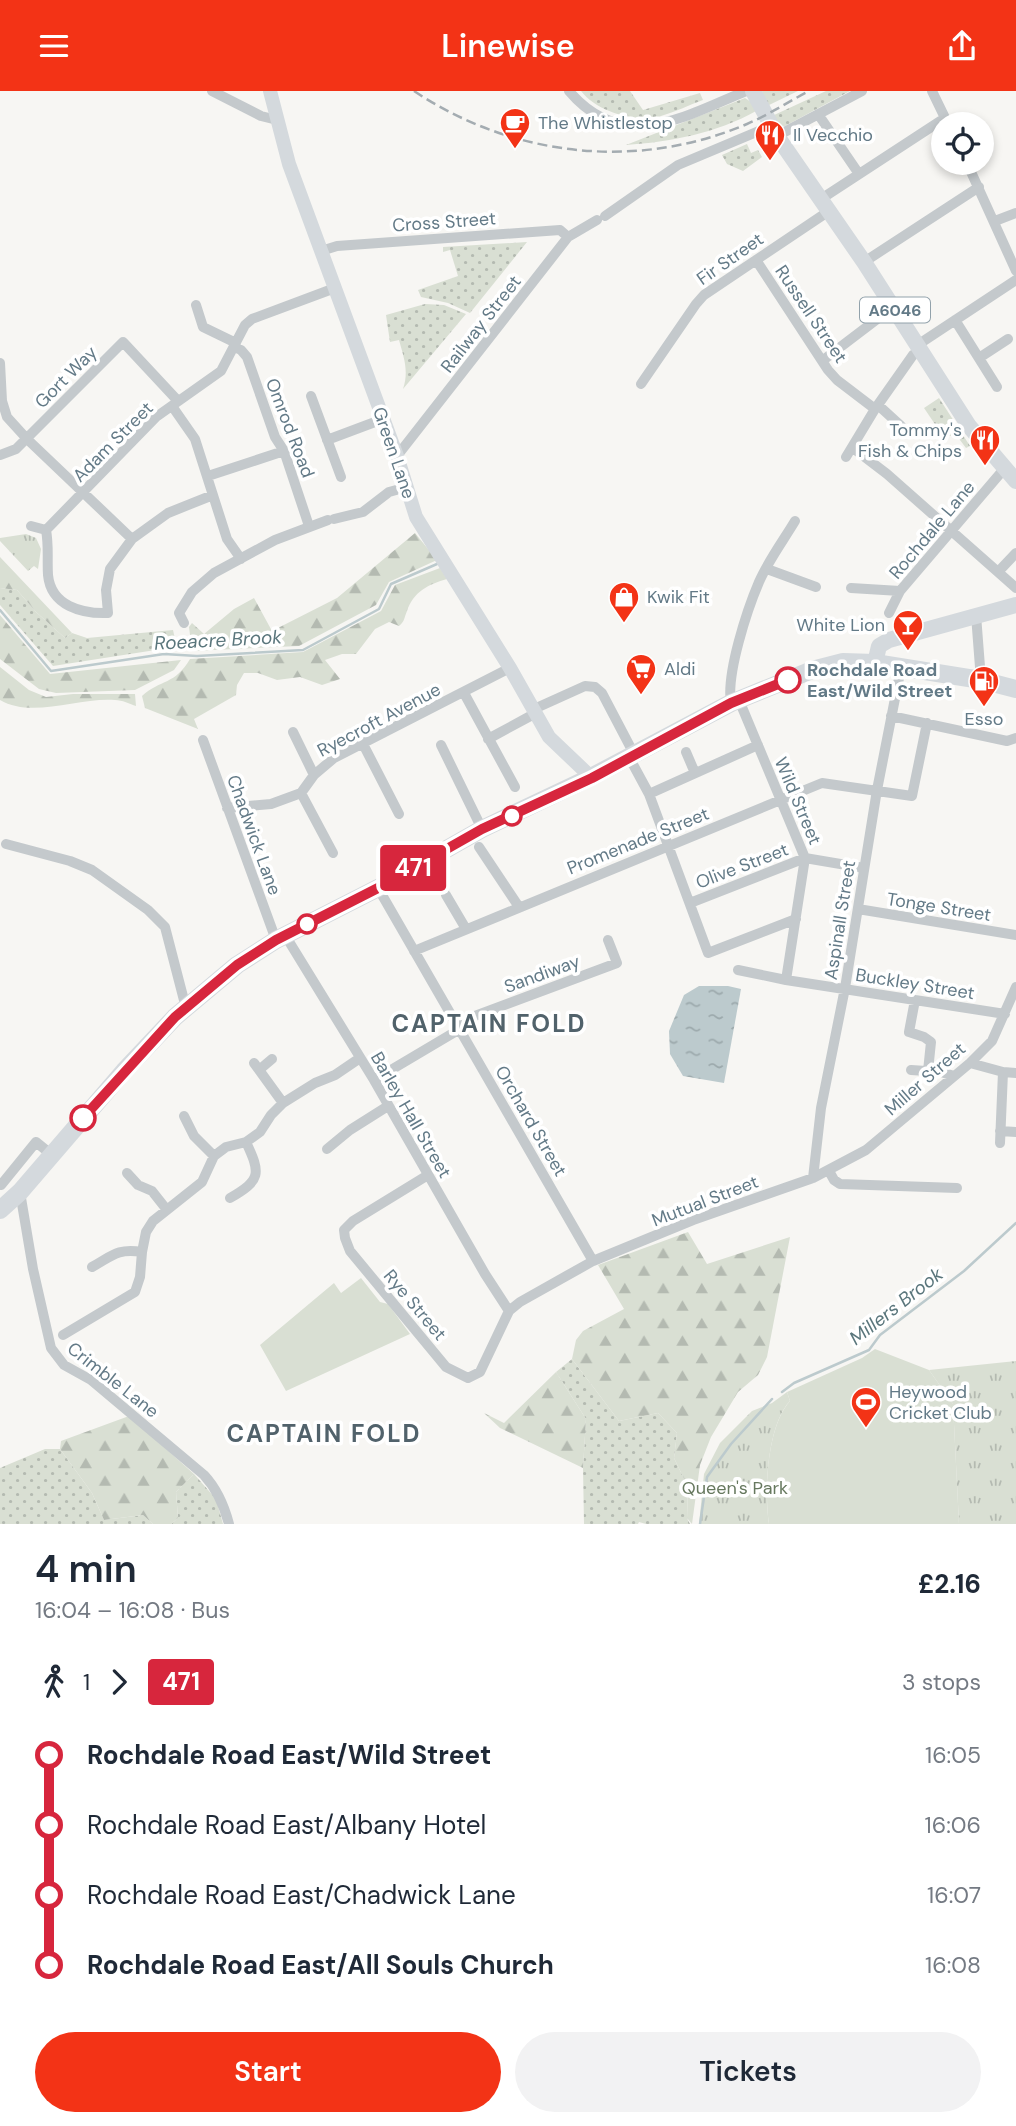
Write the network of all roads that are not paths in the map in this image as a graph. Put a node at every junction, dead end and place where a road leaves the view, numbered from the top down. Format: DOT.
graph roads {
  1 [pos="212,91"];
  2 [pos="270,91"];
  3 [pos="569,91"];
  4 [pos="862,91"];
  5 [pos="932,91"];
  6 [pos="752,94"];
  7 [pos="942,112"];
  8 [pos="818,114"];
  9 [pos="277,120"];
  10 [pos="773,128"];
  11 [pos="931,131"];
  12 [pos="859,174"];
  13 [pos="973,175"];
  14 [pos="979,187"];
  15 [pos="825,205"];
  16 [pos="1016,213"];
  17 [pos="995,221"];
  18 [pos="568,237"];
  19 [pos="321,251"];
  20 [pos="756,260"];
  21 [pos="864,262"];
  22 [pos="1016,271"];
  23 [pos="1016,280"];
  24 [pos="335,288"];
  25 [pos="196,305"];
  26 [pos="892,307"];
  27 [pos="955,320"];
  28 [pos="1008,339"];
  29 [pos="235,345"];
  30 [pos="918,348"];
  31 [pos="979,358"];
  32 [pos="822,361"];
  33 [pos="0,363"];
  34 [pos="641,384"];
  35 [pos="997,387"];
  36 [pos="311,396"];
  37 [pos="175,404"];
  38 [pos="876,407"];
  39 [pos="383,419"];
  40 [pos="901,426"];
  41 [pos="27,439"];
  42 [pos="327,440"];
  43 [pos="284,451"];
  44 [pos="0,455"];
  45 [pos="397,456"];
  46 [pos="1004,469"];
  47 [pos="208,476"];
  48 [pos="341,477"];
  49 [pos="1016,481"];
  50 [pos="407,487"];
  51 [pos="84,492"];
  52 [pos="213,495"];
  53 [pos="795,521"];
  54 [pos="31,526"];
  55 [pos="309,526"];
  56 [pos="46,530"];
  57 [pos="950,530"];
  58 [pos="132,539"];
  59 [pos="1016,553"];
  60 [pos="241,559"];
  61 [pos="767,569"];
  62 [pos="998,572"];
  63 [pos="816,587"];
  64 [pos="851,588"];
  65 [pos="1016,588"];
  66 [pos="900,591"];
  67 [pos="1016,605"];
  68 [pos="889,613"];
  69 [pos="976,615"];
  70 [pos="177,617"];
  71 [pos="875,663"];
  72 [pos="510,668"];
  73 [pos="901,668"];
  74 [pos="981,680"];
  75 [pos="1016,688"];
  76 [pos="464,693"];
  77 [pos="735,702"];
  78 [pos="535,711"];
  79 [pos="891,716"];
  80 [pos="927,723"];
  81 [pos="293,732"];
  82 [pos="1016,738"];
  83 [pos="488,739"];
  84 [pos="203,740"];
  85 [pos="363,744"];
  86 [pos="440,745"];
  87 [pos="758,745"];
  88 [pos="686,752"];
  89 [pos="632,755"];
  90 [pos="695,773"];
  91 [pos="313,775"];
  92 [pos="592,778"];
  93 [pos="515,787"];
  94 [pos="877,790"];
  95 [pos="301,793"];
  96 [pos="649,794"];
  97 [pos="780,800"];
  98 [pos="227,808"];
  99 [pos="399,814"];
  100 [pos="481,838"];
  101 [pos="6,844"];
  102 [pos="668,846"];
  103 [pos="333,853"];
  104 [pos="805,858"];
  105 [pos="864,868"];
  106 [pos="378,888"];
  107 [pos="446,895"];
  108 [pos="690,903"];
  109 [pos="519,907"];
  110 [pos="858,909"];
  111 [pos="796,919"];
  112 [pos="466,929"];
  113 [pos="1016,936"];
  114 [pos="281,938"];
  115 [pos="608,940"];
  116 [pos="414,950"];
  117 [pos="738,970"];
  118 [pos="786,980"];
  119 [pos="1016,987"];
  120 [pos="845,988"];
  121 [pos="1014,999"];
  122 [pos="915,1000"];
  123 [pos="186,1008"];
  124 [pos="1005,1014"];
  125 [pos="458,1026"];
  126 [pos="360,1058"];
  127 [pos="272,1059"];
  128 [pos="970,1063"];
  129 [pos="911,1070"];
  130 [pos="928,1071"];
  131 [pos="1003,1072"];
  132 [pos="1016,1073"];
  133 [pos="954,1076"];
  134 [pos="374,1080"];
  135 [pos="283,1103"];
  136 [pos="388,1106"];
  137 [pos="184,1115"];
  138 [pos="1000,1131"];
  139 [pos="1016,1132"];
  140 [pos="246,1142"];
  141 [pos="1000,1143"];
  142 [pos="327,1149"];
  143 [pos="52,1154"];
  144 [pos="214,1156"];
  145 [pos="829,1171"];
  146 [pos="127,1173"];
  147 [pos="428,1175"];
  148 [pos="813,1178"];
  149 [pos="1,1185"];
  150 [pos="957,1188"];
  151 [pos="20,1192"];
  152 [pos="230,1198"];
  153 [pos="0,1210"];
  154 [pos="167,1210"];
  155 [pos="142,1252"];
  156 [pos="593,1261"];
  157 [pos="92,1267"];
  158 [pos="509,1311"];
  159 [pos="63,1335"];
  160 [pos="229,1524"];
  1 -- 9 [label="street"];
  2 -- 9 [label="street, Green Lane"];
  3 -- 6 [label="street"];
  4 -- 8 [label="street, Railway Street"];
  5 -- 7 [label="street"];
  6 -- 10 [label="main road, A6046"];
  8 -- 10 [label="street, Railway Street"];
  8 -- 12 [label="street"];
  9 -- 19 [label="street, Green Lane"];
  10 -- 15 [label="main road, A6046"];
  10 -- 18 [label="street, Railway Street"];
  11 -- 12 [label="street, Fir Street"];
  12 -- 15 [label="street, Fir Street"];
  13 -- 14 [label="street"];
  14 -- 17 [label="street"];
  14 -- 21 [label="street"];
  15 -- 20 [label="street, Fir Street"];
  15 -- 21 [label="main road, A6046"];
  16 -- 17 [label="street"];
  17 -- 22 [label="street"];
  18 -- 19 [label="street, Cross Street"];
  18 -- 45 [label="street, Railway Street"];
  19 -- 24 [label="street, Green Lane"];
  20 -- 32 [label="street, Russell Street"];
  20 -- 34 [label="street, Fir Street"];
  21 -- 26 [label="main road, A6046"];
  23 -- 27 [label="street"];
  24 -- 29 [label="street, Adam Street"];
  24 -- 39 [label="street, Green Lane"];
  25 -- 29 [label="street"];
  26 -- 30 [label="main road, A6046"];
  26 -- 32 [label="street"];
  27 -- 30 [label="street"];
  27 -- 31 [label="street"];
  28 -- 31 [label="street"];
  29 -- 37 [label="street, Adam Street"];
  29 -- 43 [label="street, Omrod Road"];
  30 -- 38 [label="street"];
  30 -- 46 [label="main road, A6046"];
  31 -- 35 [label="street"];
  32 -- 38 [label="street, Russell Street"];
  33 -- 41 [label="street"];
  36 -- 42 [label="street"];
  37 -- 41 [label="street, Gort Way"];
  37 -- 47 [label="street"];
  37 -- 51 [label="street, Adam Street"];
  38 -- 40 [label="street, Russell Street"];
  38 -- 57 [label="street"];
  39 -- 42 [label="street"];
  39 -- 45 [label="street, Green Lane"];
  41 -- 44 [label="street, Gort Way"];
  41 -- 51 [label="street"];
  42 -- 48 [label="street"];
  43 -- 47 [label="street"];
  43 -- 55 [label="street, Omrod Road"];
  45 -- 50 [label="street, Green Lane"];
  46 -- 49 [label="main road, A6046"];
  46 -- 57 [label="street, Rochdale Lane"];
  47 -- 52 [label="street"];
  50 -- 55 [label="street"];
  50 -- 72 [label="street, Green Lane"];
  51 -- 56 [label="street, Adam Street"];
  51 -- 58 [label="street"];
  52 -- 58 [label="street"];
  52 -- 60 [label="street"];
  53 -- 61 [label="street"];
  54 -- 56 [label="street"];
  55 -- 60 [label="street"];
  56 -- 58 [label="street"];
  57 -- 62 [label="street"];
  57 -- 66 [label="street, Rochdale Lane"];
  59 -- 62 [label="street"];
  60 -- 70 [label="street"];
  61 -- 63 [label="street"];
  61 -- 77 [label="street"];
  62 -- 65 [label="street"];
  64 -- 66 [label="street"];
  66 -- 68 [label="street, Rochdale Lane"];
  67 -- 69 [label="main road"];
  69 -- 71 [label="main road"];
  69 -- 74 [label="street"];
  71 -- 73 [label="highway"];
  71 -- 77 [label="highway"];
  72 -- 76 [label="street, Ryecroft Avenue"];
  72 -- 78 [label="street, Green Lane"];
  73 -- 74 [label="highway"];
  73 -- 79 [label="street, Aspinall Street"];
  74 -- 75 [label="highway"];
  76 -- 83 [label="street"];
  76 -- 85 [label="street, Ryecroft Avenue"];
  77 -- 87 [label="street, Wild Street"];
  77 -- 89 [label="highway"];
  78 -- 83 [label="street"];
  78 -- 89 [label="street"];
  78 -- 92 [label="street, Green Lane"];
  79 -- 80 [label="street"];
  79 -- 94 [label="street, Aspinall Street"];
  80 -- 82 [label="street"];
  80 -- 94 [label="street, Promenade Street"];
  81 -- 91 [label="street"];
  83 -- 93 [label="street"];
  84 -- 98 [label="street, Chadwick Lane"];
  85 -- 91 [label="street, Ryecroft Avenue"];
  85 -- 99 [label="street"];
  86 -- 100 [label="street"];
  87 -- 90 [label="street"];
  87 -- 97 [label="street, Wild Street"];
  88 -- 90 [label="street"];
  89 -- 92 [label="highway"];
  89 -- 96 [label="street"];
  90 -- 96 [label="street"];
  91 -- 95 [label="street, Ryecroft Avenue"];
  92 -- 100 [label="highway"];
  94 -- 97 [label="street, Promenade Street"];
  94 -- 105 [label="street, Aspinall Street"];
  95 -- 98 [label="street"];
  95 -- 103 [label="street"];
  96 -- 102 [label="street"];
  97 -- 102 [label="street, Promenade Street"];
  97 -- 104 [label="street, Wild Street"];
  98 -- 114 [label="street, Chadwick Lane"];
  100 -- 106 [label="highway"];
  100 -- 109 [label="street"];
  101 -- 123 [label="street"];
  102 -- 108 [label="street"];
  102 -- 109 [label="street, Promenade Street"];
  104 -- 105 [label="street"];
  104 -- 108 [label="street, Olive Street"];
  104 -- 111 [label="street, Wild Street"];
  105 -- 110 [label="street, Aspinall Street"];
  106 -- 114 [label="highway"];
  106 -- 116 [label="street, Orchard Street"];
  107 -- 112 [label="street"];
  108 -- 111 [label="street"];
  109 -- 112 [label="street, Promenade Street"];
  110 -- 113 [label="street, Tonge Street"];
  110 -- 120 [label="street, Aspinall Street"];
  111 -- 118 [label="street, Wild Street"];
  112 -- 116 [label="street, Promenade Street"];
  114 -- 123 [label="highway"];
  114 -- 126 [label="street, Barley Hall Street"];
  115 -- 125 [label="street, Sandiway"];
  116 -- 125 [label="street, Orchard Street"];
  117 -- 118 [label="street, Buckley Street"];
  118 -- 120 [label="street, Buckley Street"];
  119 -- 121 [label="street, Miller Street"];
  120 -- 122 [label="street, Buckley Street"];
  120 -- 148 [label="street, Aspinall Street"];
  121 -- 124 [label="street, Miller Street"];
  122 -- 124 [label="street, Buckley Street"];
  122 -- 130 [label="street"];
  123 -- 143 [label="highway"];
  124 -- 128 [label="street, Miller Street"];
  125 -- 134 [label="street"];
  125 -- 156 [label="street, Orchard Street"];
  126 -- 134 [label="street, Barley Hall Street"];
  126 -- 135 [label="street"];
  127 -- 135 [label="street"];
  128 -- 131 [label="street"];
  128 -- 133 [label="street, Miller Street"];
  129 -- 130 [label="street"];
  130 -- 133 [label="street"];
  131 -- 132 [label="street"];
  131 -- 138 [label="street"];
  133 -- 145 [label="street, Miller Street"];
  134 -- 136 [label="street, Barley Hall Street"];
  135 -- 140 [label="street"];
  136 -- 142 [label="street"];
  136 -- 147 [label="street, Barley Hall Street"];
  137 -- 144 [label="street"];
  138 -- 139 [label="street"];
  138 -- 141 [label="street"];
  140 -- 144 [label="street"];
  140 -- 152 [label="street"];
  143 -- 149 [label="street"];
  143 -- 151 [label="highway"];
  144 -- 154 [label="street"];
  145 -- 148 [label="street, Mutual Street"];
  145 -- 150 [label="street"];
  146 -- 154 [label="street"];
  147 -- 158 [label="street, Barley Hall Street"];
  147 -- 158 [label="street, Rye Street"];
  148 -- 156 [label="street, Mutual Street"];
  151 -- 153 [label="highway"];
  151 -- 160 [label="street, Crimble Lane"];
  154 -- 155 [label="street"];
  155 -- 157 [label="street"];
  155 -- 159 [label="street"];
  156 -- 158 [label="street, Mutual Street"];
}
